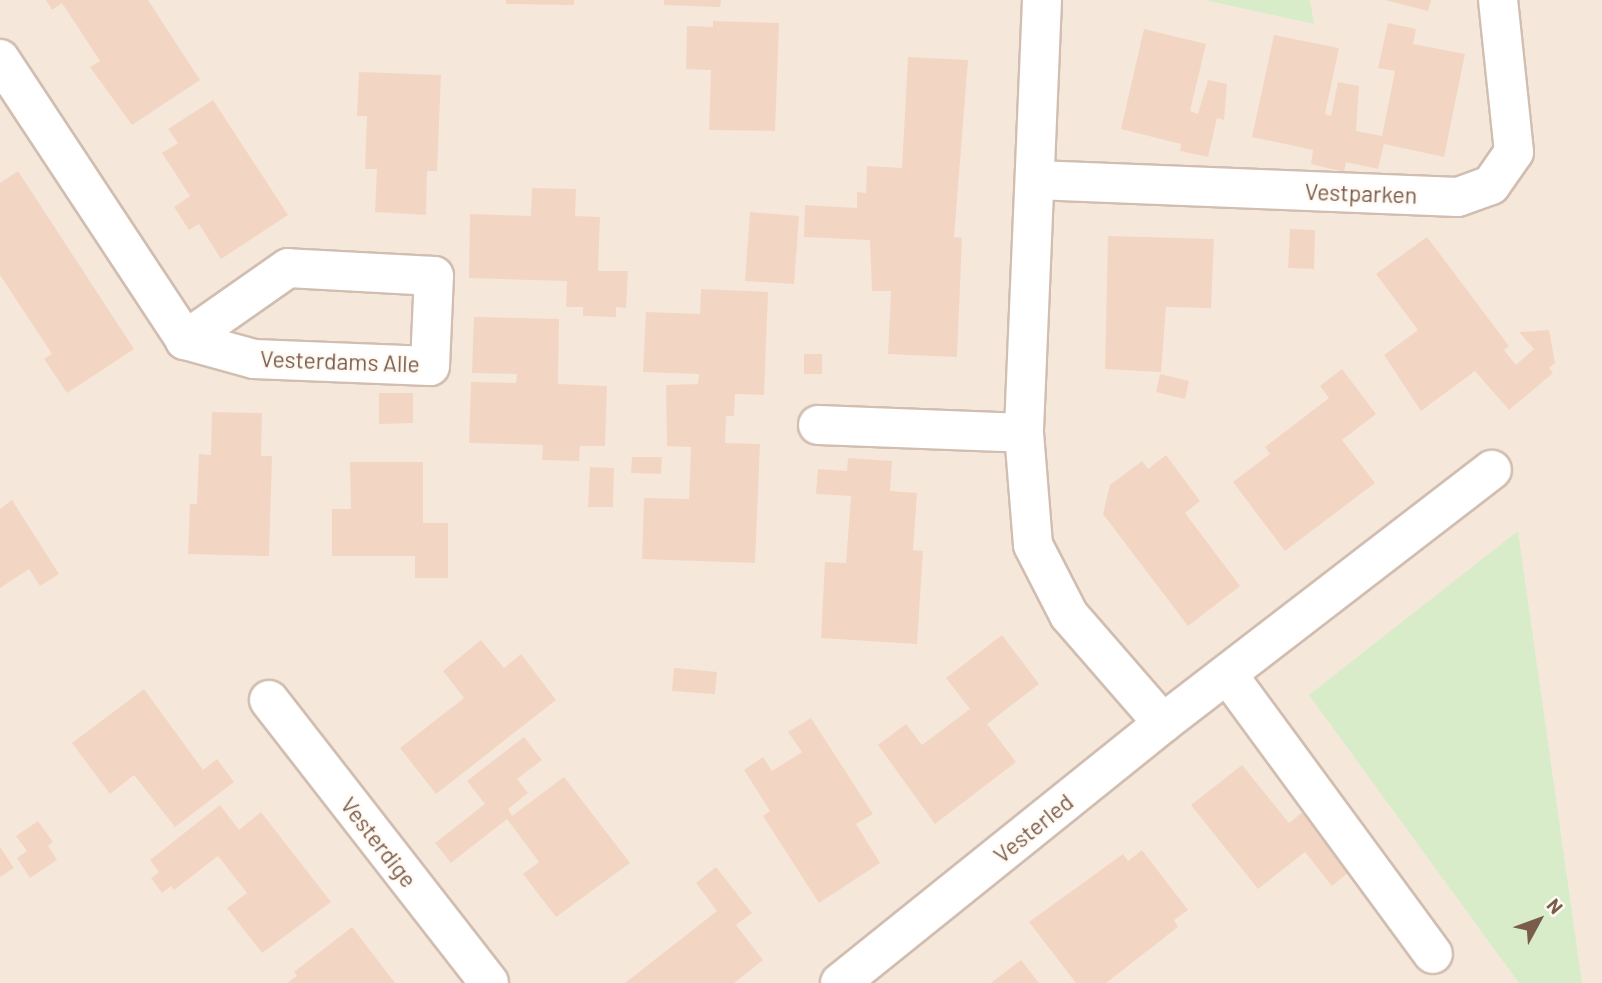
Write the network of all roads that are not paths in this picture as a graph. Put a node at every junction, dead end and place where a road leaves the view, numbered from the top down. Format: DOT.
graph roads {
  1 [pos="1042,0"];
  2 [pos="1498,0"];
  3 [pos="0,59"];
  4 [pos="1036,180"];
  5 [pos="185,340"];
  6 [pos="818,425"];
  7 [pos="1024,433"];
  8 [pos="1492,470"];
  9 [pos="1228,674"];
  10 [pos="269,700"];
  11 [pos="1163,723"];
  12 [pos="1433,954"];
  13 [pos="489,983"];
  14 [pos="841,983"];
  1 -- 4 [label="street"];
  2 -- 4 [label="street, Vestparken"];
  3 -- 5 [label="street"];
  4 -- 7 [label="street"];
  5 -- 5 [label="street, Vesterdams Alle"];
  6 -- 7 [label="street"];
  7 -- 11 [label="street"];
  8 -- 9 [label="street, Vesterled"];
  9 -- 11 [label="street, Vesterled"];
  9 -- 12 [label="street"];
  10 -- 13 [label="street, Vesterdige"];
  11 -- 14 [label="street, Vesterled"];
}
